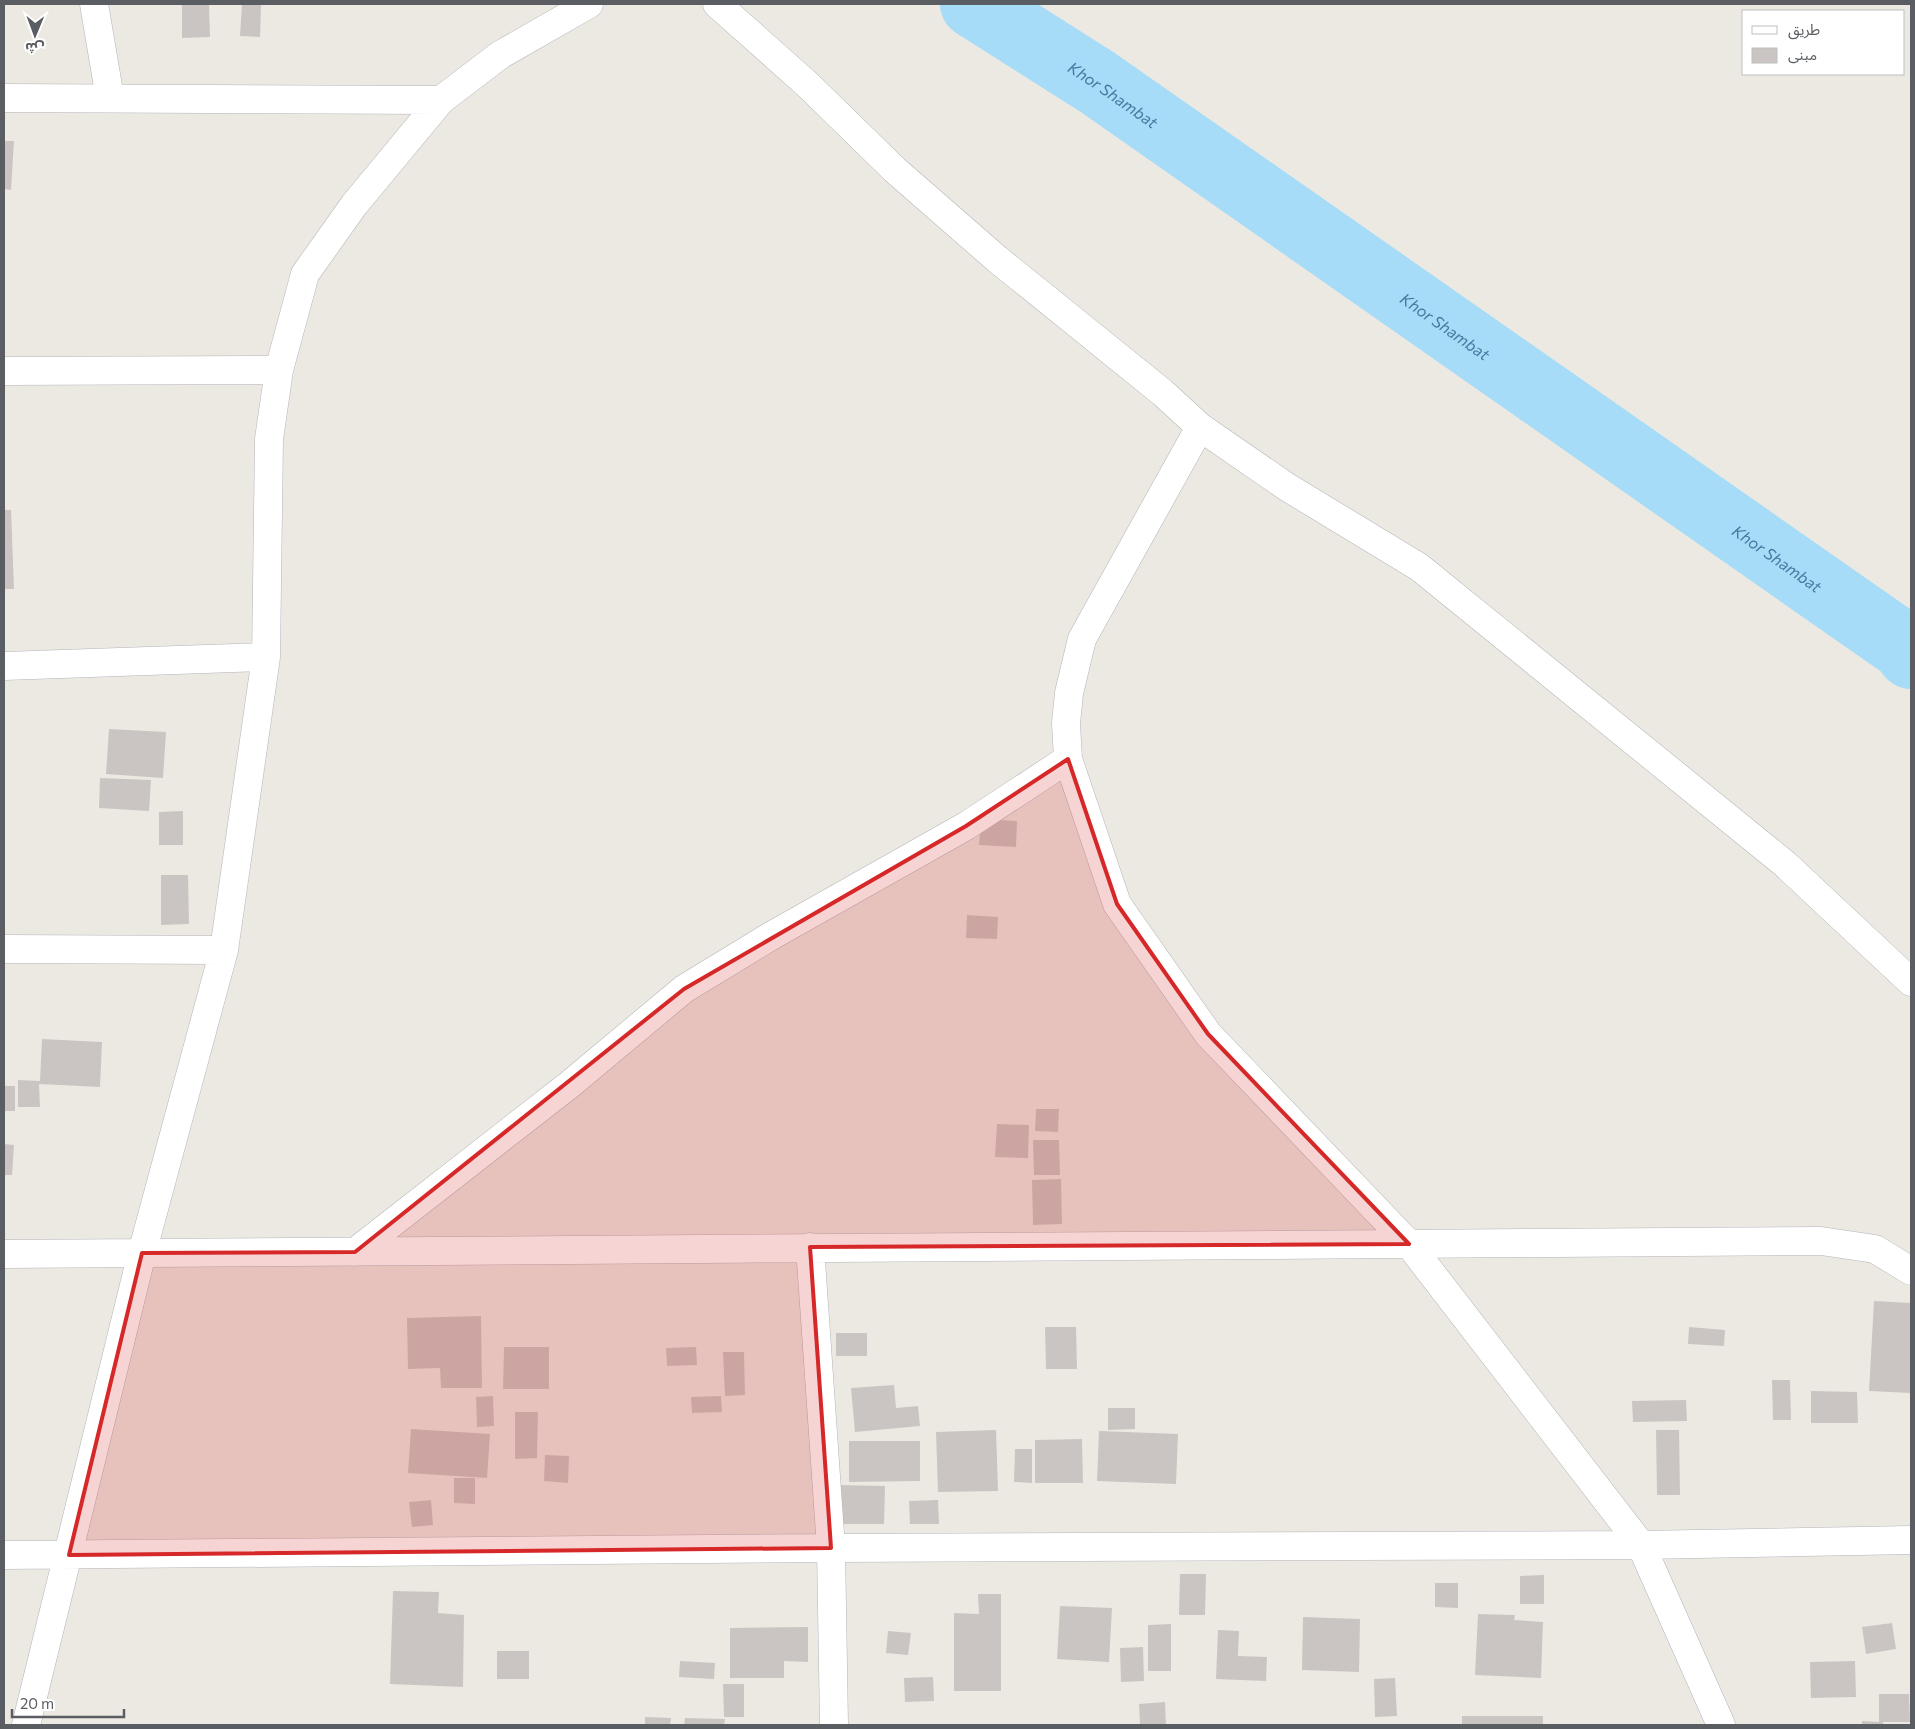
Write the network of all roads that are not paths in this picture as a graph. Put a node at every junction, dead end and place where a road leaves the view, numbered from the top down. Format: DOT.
graph roads {
  1 [pos="94,4"];
  2 [pos="589,4"];
  3 [pos="717,4"];
  4 [pos="4,98"];
  5 [pos="110,98"];
  6 [pos="441,100"];
  7 [pos="279,370"];
  8 [pos="4,371"];
  9 [pos="1200,427"];
  10 [pos="266,657"];
  11 [pos="4,666"];
  12 [pos="1068,760"];
  13 [pos="4,949"];
  14 [pos="224,950"];
  15 [pos="1911,982"];
  16 [pos="1409,1244"];
  17 [pos="810,1247"];
  18 [pos="355,1252"];
  19 [pos="142,1253"];
  20 [pos="4,1254"];
  21 [pos="1911,1270"];
  22 [pos="1911,1540"];
  23 [pos="1641,1545"];
  24 [pos="831,1548"];
  25 [pos="4,1555"];
  26 [pos="69,1555"];
  27 [pos="26,1725"];
  28 [pos="834,1725"];
  29 [pos="1721,1725"];
  1 -- 5 [label="street"];
  2 -- 6 [label="street"];
  3 -- 9 [label="street"];
  4 -- 5 [label="street"];
  5 -- 6 [label="street"];
  6 -- 7 [label="street"];
  7 -- 8 [label="street"];
  7 -- 10 [label="street"];
  9 -- 12 [label="street"];
  9 -- 15 [label="street"];
  10 -- 11 [label="street"];
  10 -- 14 [label="street"];
  12 -- 16 [label="street"];
  12 -- 18 [label="street"];
  13 -- 14 [label="street"];
  14 -- 19 [label="street"];
  16 -- 17 [label="street"];
  16 -- 21 [label="street"];
  16 -- 23 [label="street"];
  17 -- 18 [label="street"];
  17 -- 24 [label="street"];
  18 -- 19 [label="street"];
  19 -- 20 [label="street"];
  19 -- 26 [label="street"];
  22 -- 23 [label="street"];
  23 -- 24 [label="street"];
  23 -- 29 [label="street"];
  24 -- 26 [label="street"];
  24 -- 28 [label="street"];
  25 -- 26 [label="street"];
  26 -- 27 [label="street"];
}
